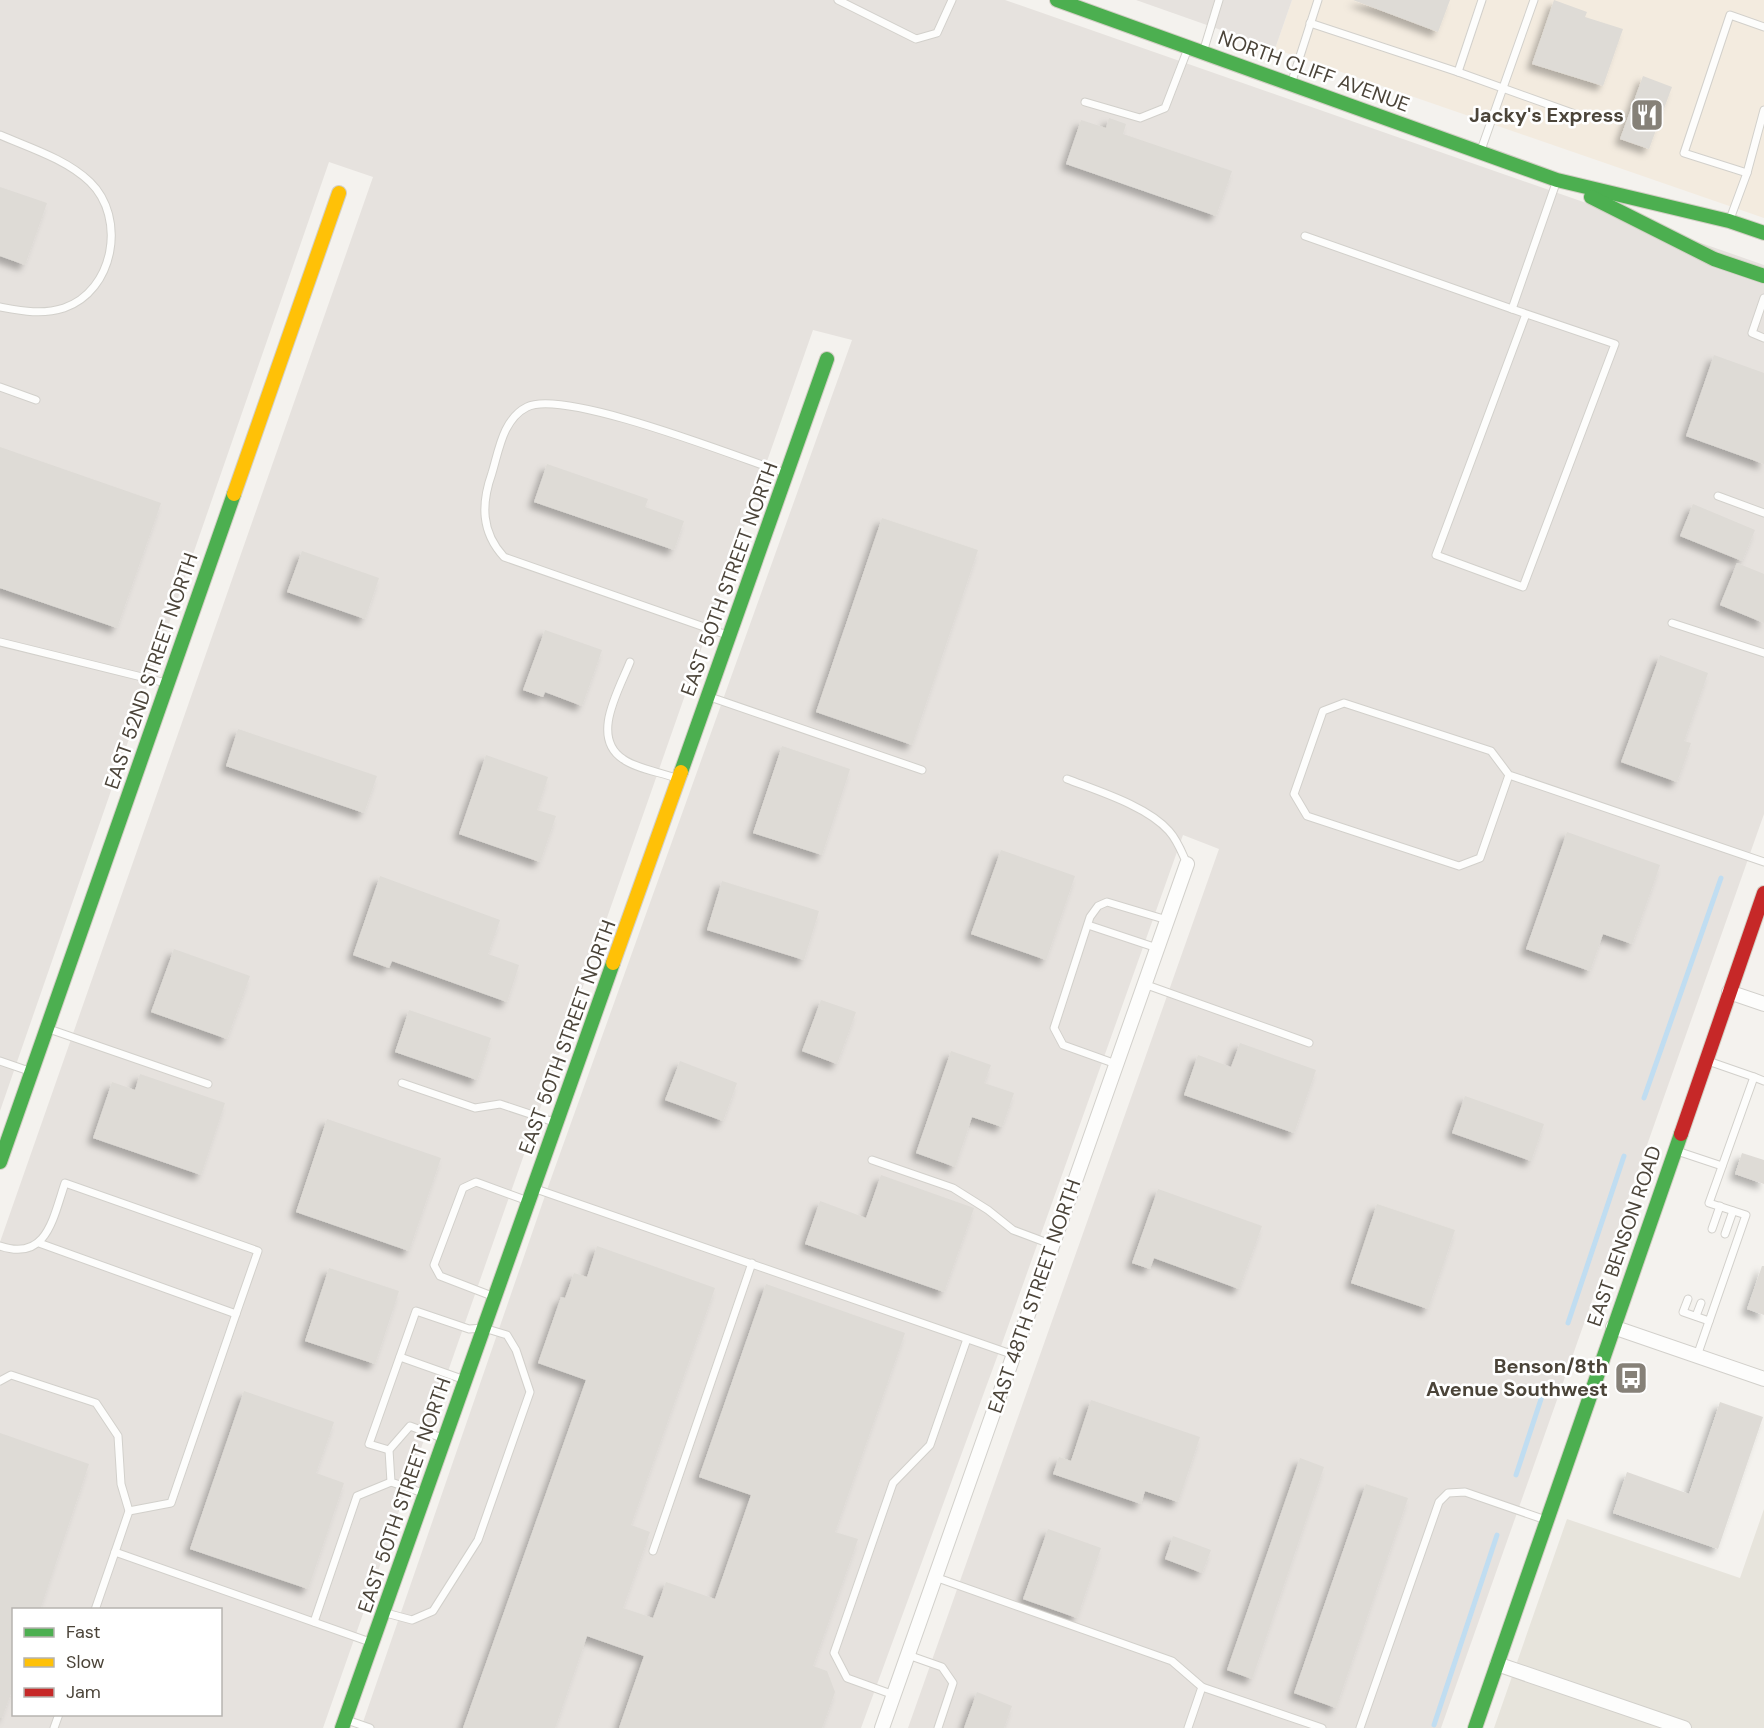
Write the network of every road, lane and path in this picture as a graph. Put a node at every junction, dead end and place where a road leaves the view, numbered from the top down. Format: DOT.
graph roads {
  1 [pos="838,0"];
  2 [pos="952,0"];
  3 [pos="1057,0"];
  4 [pos="1219,0"];
  5 [pos="1318,0"];
  6 [pos="1482,0"];
  7 [pos="1534,0"];
  8 [pos="1311,23"];
  9 [pos="1764,27"];
  10 [pos="1190,46"];
  11 [pos="1204,51"];
  12 [pos="1458,72"];
  13 [pos="1291,83"];
  14 [pos="1503,88"];
  15 [pos="1085,102"];
  16 [pos="1764,110"];
  17 [pos="1575,114"];
  18 [pos="0,135"];
  19 [pos="1480,152"];
  20 [pos="1747,173"];
  21 [pos="1557,180"];
  22 [pos="339,193"];
  23 [pos="1729,221"];
  24 [pos="1764,233"];
  25 [pos="1305,236"];
  26 [pos="1764,276"];
  27 [pos="1764,298"];
  28 [pos="0,306"];
  29 [pos="1512,309"];
  30 [pos="1526,314"];
  31 [pos="1764,338"];
  32 [pos="827,359"];
  33 [pos="0,387"];
  34 [pos="36,400"];
  35 [pos="787,473"];
  36 [pos="1718,496"];
  37 [pos="1764,513"];
  38 [pos="1672,623"];
  39 [pos="729,635"];
  40 [pos="0,642"];
  41 [pos="1764,653"];
  42 [pos="630,662"];
  43 [pos="168,683"];
  44 [pos="708,696"];
  45 [pos="922,770"];
  46 [pos="1509,775"];
  47 [pos="679,779"];
  48 [pos="1067,779"];
  49 [pos="1764,862"];
  50 [pos="1186,864"];
  51 [pos="1764,893"];
  52 [pos="1167,920"];
  53 [pos="1088,925"];
  54 [pos="1157,948"];
  55 [pos="1144,984"];
  56 [pos="1729,992"];
  57 [pos="1764,1004"];
  58 [pos="47,1028"];
  59 [pos="1309,1043"];
  60 [pos="0,1061"];
  61 [pos="1706,1061"];
  62 [pos="1116,1064"];
  63 [pos="32,1071"];
  64 [pos="1754,1077"];
  65 [pos="1764,1081"];
  66 [pos="402,1083"];
  67 [pos="208,1084"];
  68 [pos="557,1123"];
  69 [pos="3,1142"];
  70 [pos="1675,1150"];
  71 [pos="872,1160"];
  72 [pos="0,1162"];
  73 [pos="1722,1166"];
  74 [pos="531,1194"];
  75 [pos="1720,1206"];
  76 [pos="1733,1211"];
  77 [pos="1712,1229"];
  78 [pos="1725,1234"];
  79 [pos="39,1243"];
  80 [pos="1053,1245"];
  81 [pos="0,1246"];
  82 [pos="752,1263"];
  83 [pos="495,1297"];
  84 [pos="1688,1299"];
  85 [pos="1701,1303"];
  86 [pos="236,1314"];
  87 [pos="1696,1316"];
  88 [pos="1709,1321"];
  89 [pos="1613,1327"];
  90 [pos="484,1328"];
  91 [pos="967,1339"];
  92 [pos="1014,1355"];
  93 [pos="1697,1356"];
  94 [pos="400,1357"];
  95 [pos="1764,1379"];
  96 [pos="465,1380"];
  97 [pos="0,1381"];
  98 [pos="445,1439"];
  99 [pos="389,1450"];
  100 [pos="391,1482"];
  101 [pos="425,1494"];
  102 [pos="129,1510"];
  103 [pos="1547,1520"];
  104 [pos="653,1551"];
  105 [pos="115,1552"];
  106 [pos="935,1577"];
  107 [pos="96,1608"];
  108 [pos="383,1612"];
  109 [pos="314,1622"];
  110 [pos="372,1643"];
  111 [pos="908,1655"];
  112 [pos="1497,1664"];
  113 [pos="1202,1687"];
  114 [pos="894,1695"];
  115 [pos="344,1724"];
  116 [pos="370,1728"];
  117 [pos="882,1728"];
  118 [pos="938,1728"];
  119 [pos="1188,1728"];
  120 [pos="1322,1728"];
  121 [pos="1360,1728"];
  122 [pos="1475,1728"];
  123 [pos="1684,1728"];
  1 -- 2 [label="lane"];
  3 -- 10 [label="street, NORTH CLIFF AVENUE"];
  4 -- 11 [label="lane"];
  5 -- 8 [label="lane"];
  6 -- 12 [label="lane"];
  7 -- 14 [label="lane"];
  8 -- 12 [label="lane"];
  8 -- 13 [label="lane"];
  9 -- 20 [label="lane"];
  10 -- 11 [label="street, NORTH CLIFF AVENUE"];
  10 -- 15 [label="lane"];
  11 -- 13 [label="street, NORTH CLIFF AVENUE"];
  12 -- 14 [label="lane"];
  13 -- 19 [label="street, NORTH CLIFF AVENUE"];
  14 -- 17 [label="lane"];
  14 -- 19 [label="lane"];
  16 -- 20 [label="lane"];
  18 -- 28 [label="lane"];
  19 -- 21 [label="street, NORTH CLIFF AVENUE"];
  20 -- 23 [label="lane"];
  21 -- 23 [label="street, NORTH CLIFF AVENUE"];
  21 -- 26 [label="street, NORTH CLIFF AVENUE"];
  21 -- 29 [label="lane"];
  22 -- 43 [label="street, EAST 52ND STREET NORTH"];
  23 -- 24 [label="street, NORTH CLIFF AVENUE"];
  25 -- 29 [label="lane"];
  27 -- 31 [label="lane"];
  29 -- 30 [label="lane"];
  30 -- 30 [label="lane"];
  32 -- 35 [label="street, EAST 50TH STREET NORTH"];
  33 -- 34 [label="lane"];
  35 -- 39 [label="street, EAST 50TH STREET NORTH"];
  35 -- 39 [label="lane"];
  36 -- 37 [label="lane"];
  38 -- 41 [label="lane"];
  39 -- 44 [label="street, EAST 50TH STREET NORTH"];
  40 -- 43 [label="lane"];
  42 -- 47 [label="lane"];
  43 -- 58 [label="street, EAST 52ND STREET NORTH"];
  44 -- 45 [label="lane"];
  44 -- 47 [label="street, EAST 50TH STREET NORTH"];
  46 -- 46 [label="lane"];
  46 -- 49 [label="lane"];
  47 -- 68 [label="street, EAST 50TH STREET NORTH"];
  48 -- 50 [label="lane"];
  50 -- 52 [label="street, EAST 48TH STREET NORTH"];
  51 -- 56 [label="street, EAST BENSON ROAD"];
  52 -- 53 [label="lane"];
  52 -- 54 [label="street, EAST 48TH STREET NORTH"];
  53 -- 54 [label="lane"];
  53 -- 62 [label="lane"];
  54 -- 55 [label="street, EAST 48TH STREET NORTH"];
  55 -- 59 [label="lane"];
  55 -- 62 [label="street, EAST 48TH STREET NORTH"];
  56 -- 57 [label="street"];
  56 -- 61 [label="street, EAST BENSON ROAD"];
  58 -- 63 [label="street, EAST 52ND STREET NORTH"];
  58 -- 67 [label="lane"];
  60 -- 63 [label="lane"];
  61 -- 64 [label="lane"];
  61 -- 70 [label="street, EAST BENSON ROAD"];
  62 -- 80 [label="street, EAST 48TH STREET NORTH"];
  63 -- 69 [label="street, EAST 52ND STREET NORTH"];
  64 -- 65 [label="lane"];
  64 -- 73 [label="lane"];
  66 -- 68 [label="lane"];
  68 -- 74 [label="street, EAST 50TH STREET NORTH"];
  69 -- 72 [label="street, EAST 52ND STREET NORTH"];
  70 -- 73 [label="lane"];
  70 -- 89 [label="street, EAST BENSON ROAD"];
  71 -- 80 [label="lane"];
  73 -- 75 [label="lane"];
  74 -- 82 [label="lane"];
  74 -- 83 [label="street, EAST 50TH STREET NORTH"];
  74 -- 83 [label="lane"];
  75 -- 76 [label="lane"];
  75 -- 77 [label="lane"];
  76 -- 78 [label="lane"];
  76 -- 88 [label="lane"];
  79 -- 81 [label="lane"];
  79 -- 86 [label="lane"];
  79 -- 86 [label="lane"];
  80 -- 92 [label="street, EAST 48TH STREET NORTH"];
  82 -- 91 [label="lane"];
  82 -- 104 [label="lane"];
  83 -- 90 [label="street, EAST 50TH STREET NORTH"];
  84 -- 87 [label="lane"];
  85 -- 87 [label="lane"];
  86 -- 102 [label="lane"];
  87 -- 88 [label="lane"];
  88 -- 93 [label="lane"];
  89 -- 93 [label="street"];
  89 -- 103 [label="street, EAST BENSON ROAD"];
  90 -- 94 [label="lane"];
  90 -- 96 [label="street, EAST 50TH STREET NORTH"];
  90 -- 108 [label="lane"];
  91 -- 92 [label="lane"];
  91 -- 114 [label="lane"];
  92 -- 106 [label="street, EAST 48TH STREET NORTH"];
  93 -- 95 [label="street"];
  94 -- 96 [label="lane"];
  94 -- 99 [label="lane"];
  96 -- 98 [label="street, EAST 50TH STREET NORTH"];
  97 -- 102 [label="lane"];
  98 -- 99 [label="lane"];
  98 -- 101 [label="street, EAST 50TH STREET NORTH"];
  99 -- 100 [label="lane"];
  100 -- 101 [label="lane"];
  100 -- 109 [label="lane"];
  101 -- 108 [label="street, EAST 50TH STREET NORTH"];
  102 -- 105 [label="lane"];
  103 -- 112 [label="street, EAST BENSON ROAD"];
  103 -- 121 [label="lane"];
  105 -- 107 [label="lane"];
  105 -- 109 [label="lane"];
  106 -- 111 [label="street, EAST 48TH STREET NORTH"];
  106 -- 113 [label="lane"];
  108 -- 110 [label="street, EAST 50TH STREET NORTH"];
  109 -- 110 [label="lane"];
  110 -- 115 [label="street, EAST 50TH STREET NORTH"];
  111 -- 114 [label="street, EAST 48TH STREET NORTH"];
  111 -- 118 [label="lane"];
  112 -- 122 [label="street, EAST BENSON ROAD"];
  112 -- 123 [label="street"];
  113 -- 119 [label="lane"];
  113 -- 120 [label="lane"];
  114 -- 117 [label="street, EAST 48TH STREET NORTH"];
  115 -- 116 [label="lane"];
}
